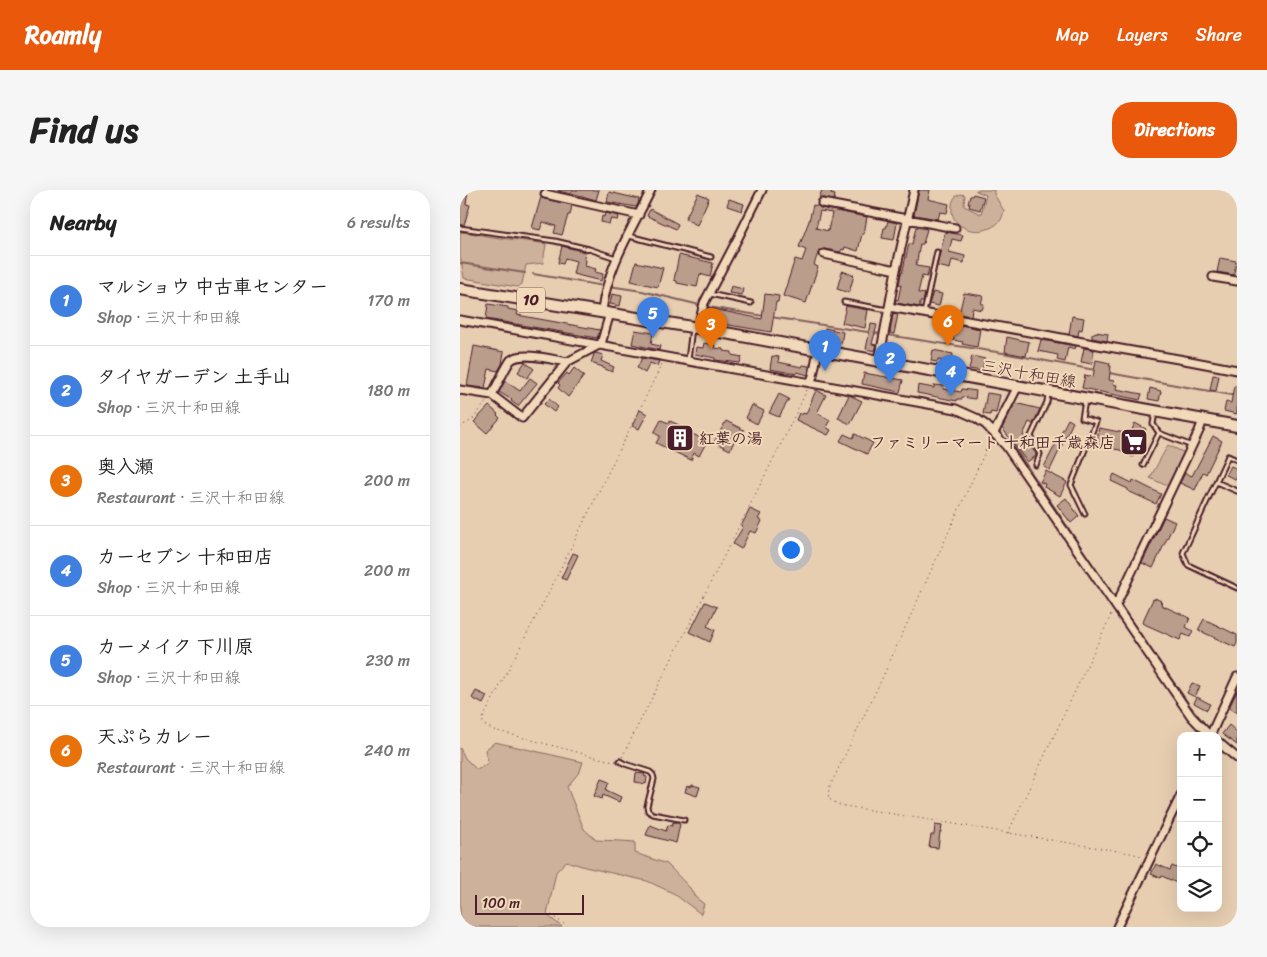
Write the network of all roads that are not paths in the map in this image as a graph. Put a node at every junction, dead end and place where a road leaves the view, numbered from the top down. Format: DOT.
graph roads {
  1 [pos="651,190"];
  2 [pos="762,190"];
  3 [pos="914,190"];
  4 [pos="545,194"];
  5 [pos="822,203"];
  6 [pos="639,215"];
  7 [pos="908,219"];
  8 [pos="460,228"];
  9 [pos="955,228"];
  10 [pos="628,236"];
  11 [pos="936,252"];
  12 [pos="824,254"];
  13 [pos="711,257"];
  14 [pos="617,259"];
  15 [pos="896,270"];
  16 [pos="1212,277"];
  17 [pos="1237,281"];
  18 [pos="460,289"];
  19 [pos="709,293"];
  20 [pos="844,302"];
  21 [pos="751,303"];
  22 [pos="889,309"];
  23 [pos="606,312"];
  24 [pos="924,313"];
  25 [pos="460,320"];
  26 [pos="695,327"];
  27 [pos="601,344"];
  28 [pos="818,350"];
  29 [pos="688,360"];
  30 [pos="879,361"];
  31 [pos="567,362"];
  32 [pos="1237,370"];
  33 [pos="810,383"];
  34 [pos="1018,386"];
  35 [pos="460,390"];
  36 [pos="1049,391"];
  37 [pos="492,395"];
  38 [pos="1085,398"];
  39 [pos="1156,411"];
  40 [pos="1203,420"];
  41 [pos="1237,426"];
  42 [pos="994,433"];
  43 [pos="1159,433"];
  44 [pos="1192,446"];
  45 [pos="1237,460"];
  46 [pos="1143,465"];
  47 [pos="1036,466"];
  48 [pos="1216,482"];
  49 [pos="1237,491"];
  50 [pos="1085,514"];
  51 [pos="1237,588"];
  52 [pos="1116,605"];
  53 [pos="1237,677"];
  54 [pos="1222,745"];
  55 [pos="1237,758"];
  56 [pos="620,761"];
  57 [pos="1177,804"];
  58 [pos="684,820"];
  59 [pos="1117,927"];
  1 -- 6 [label="street"];
  2 -- 19 [label="street"];
  3 -- 7 [label="street"];
  4 -- 6 [label="street"];
  5 -- 7 [label="street"];
  6 -- 10 [label="street"];
  7 -- 9 [label="street"];
  7 -- 15 [label="street"];
  8 -- 14 [label="lane"];
  10 -- 13 [label="lane"];
  10 -- 14 [label="street"];
  11 -- 24 [label="lane"];
  12 -- 15 [label="street"];
  14 -- 23 [label="street"];
  15 -- 22 [label="street"];
  16 -- 17 [label="street"];
  18 -- 23 [label="main road, 三沢十和田線 / 10"];
  19 -- 21 [label="lane"];
  19 -- 26 [label="street"];
  20 -- 22 [label="lane"];
  22 -- 24 [label="street"];
  22 -- 30 [label="street"];
  23 -- 26 [label="main road, 三沢十和田線 / 10"];
  23 -- 27 [label="street"];
  24 -- 32 [label="street"];
  25 -- 27 [label="street"];
  26 -- 28 [label="main road, 三沢十和田線 / 10"];
  26 -- 29 [label="lane"];
  27 -- 29 [label="street"];
  27 -- 31 [label="street"];
  28 -- 30 [label="main road, 三沢十和田線 / 10"];
  28 -- 33 [label="street"];
  29 -- 33 [label="street"];
  30 -- 34 [label="main road, 三沢十和田線 / 10"];
  31 -- 37 [label="street"];
  31 -- 37 [label="street"];
  33 -- 42 [label="street"];
  34 -- 36 [label="main road, 三沢十和田線 / 10"];
  34 -- 42 [label="street"];
  35 -- 37 [label="street"];
  36 -- 38 [label="main road, 三沢十和田線 / 10"];
  36 -- 47 [label="lane"];
  38 -- 39 [label="main road, 三沢十和田線 / 10"];
  38 -- 50 [label="lane"];
  39 -- 40 [label="main road, 三沢十和田線 / 10"];
  39 -- 43 [label="lane"];
  40 -- 41 [label="main road, 三沢十和田線 / 10"];
  40 -- 44 [label="street"];
  42 -- 52 [label="street"];
  43 -- 44 [label="lane"];
  43 -- 46 [label="lane"];
  44 -- 52 [label="street"];
  45 -- 48 [label="lane"];
  48 -- 49 [label="lane"];
  48 -- 51 [label="lane"];
  52 -- 53 [label="street"];
  54 -- 55 [label="street"];
  56 -- 58 [label="lane"];
  57 -- 59 [label="street"];
}
